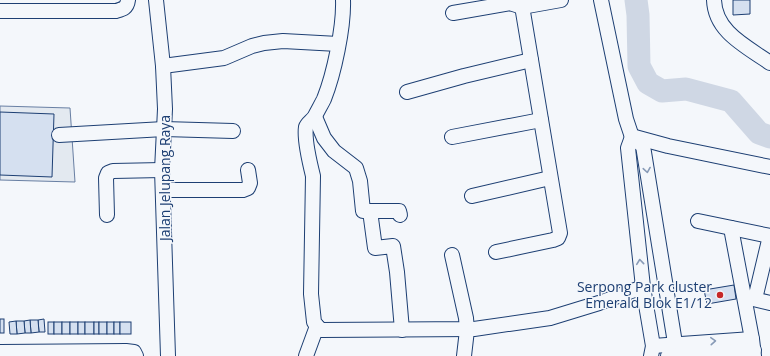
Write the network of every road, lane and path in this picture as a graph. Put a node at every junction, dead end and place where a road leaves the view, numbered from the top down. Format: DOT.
graph roads {
  1 [pos="156,0"];
  2 [pos="343,0"];
  3 [pos="561,0"];
  4 [pos="601,0"];
  5 [pos="714,0"];
  6 [pos="518,2"];
  7 [pos="128,3"];
  8 [pos="0,10"];
  9 [pos="453,13"];
  10 [pos="338,44"];
  11 [pos="531,60"];
  12 [pos="770,63"];
  13 [pos="162,66"];
  14 [pos="407,92"];
  15 [pos="315,117"];
  16 [pos="541,120"];
  17 [pos="164,129"];
  18 [pos="233,131"];
  19 [pos="59,135"];
  20 [pos="452,137"];
  21 [pos="632,137"];
  22 [pos="770,167"];
  23 [pos="162,170"];
  24 [pos="248,170"];
  25 [pos="550,178"];
  26 [pos="163,190"];
  27 [pos="472,196"];
  28 [pos="370,211"];
  29 [pos="107,215"];
  30 [pos="400,215"];
  31 [pos="698,220"];
  32 [pos="731,228"];
  33 [pos="770,236"];
  34 [pos="496,252"];
  35 [pos="452,255"];
  36 [pos="643,287"];
  37 [pos="749,298"];
  38 [pos="770,303"];
  39 [pos="316,326"];
  40 [pos="402,330"];
  41 [pos="467,330"];
  42 [pos="753,348"];
  43 [pos="652,351"];
  44 [pos="0,352"];
  45 [pos="673,352"];
  46 [pos="135,354"];
  47 [pos="168,356"];
  48 [pos="306,356"];
  49 [pos="464,356"];
  50 [pos="668,356"];
  1 -- 13 [label="street, Jalan Jelupang Raya"];
  2 -- 10 [label="street"];
  3 -- 6 [label="street"];
  4 -- 21 [label="street"];
  5 -- 12 [label="street"];
  6 -- 9 [label="street"];
  6 -- 11 [label="street"];
  7 -- 8 [label="street"];
  10 -- 13 [label="street"];
  10 -- 15 [label="street"];
  11 -- 14 [label="street"];
  11 -- 16 [label="street"];
  13 -- 17 [label="street, Jalan Jelupang Raya"];
  15 -- 28 [label="street"];
  15 -- 39 [label="street"];
  16 -- 20 [label="street"];
  16 -- 25 [label="street"];
  17 -- 18 [label="street"];
  17 -- 19 [label="street"];
  17 -- 23 [label="street, Jalan Jelupang Raya"];
  21 -- 22 [label="street"];
  36 -- 21 [label="street, one-way"];
  21 -- 45 [label="street, one-way"];
  23 -- 26 [label="street, Jalan Jelupang Raya"];
  23 -- 29 [label="street"];
  24 -- 26 [label="street"];
  25 -- 27 [label="street"];
  25 -- 34 [label="street"];
  26 -- 47 [label="street, Jalan Jelupang Raya"];
  28 -- 30 [label="street"];
  28 -- 40 [label="street"];
  31 -- 32 [label="street"];
  32 -- 33 [label="street"];
  32 -- 37 [label="street"];
  33 -- 37 [label="street"];
  35 -- 41 [label="street"];
  36 -- 41 [label="street"];
  36 -- 43 [label="street"];
  37 -- 38 [label="street"];
  37 -- 42 [label="street"];
  39 -- 40 [label="street"];
  39 -- 48 [label="street"];
  40 -- 41 [label="street"];
  41 -- 49 [label="street"];
  42 -- 45 [label="street"];
  43 -- 45 [label="street"];
  44 -- 46 [label="street"];
  45 -- 50 [label="street"];
}
